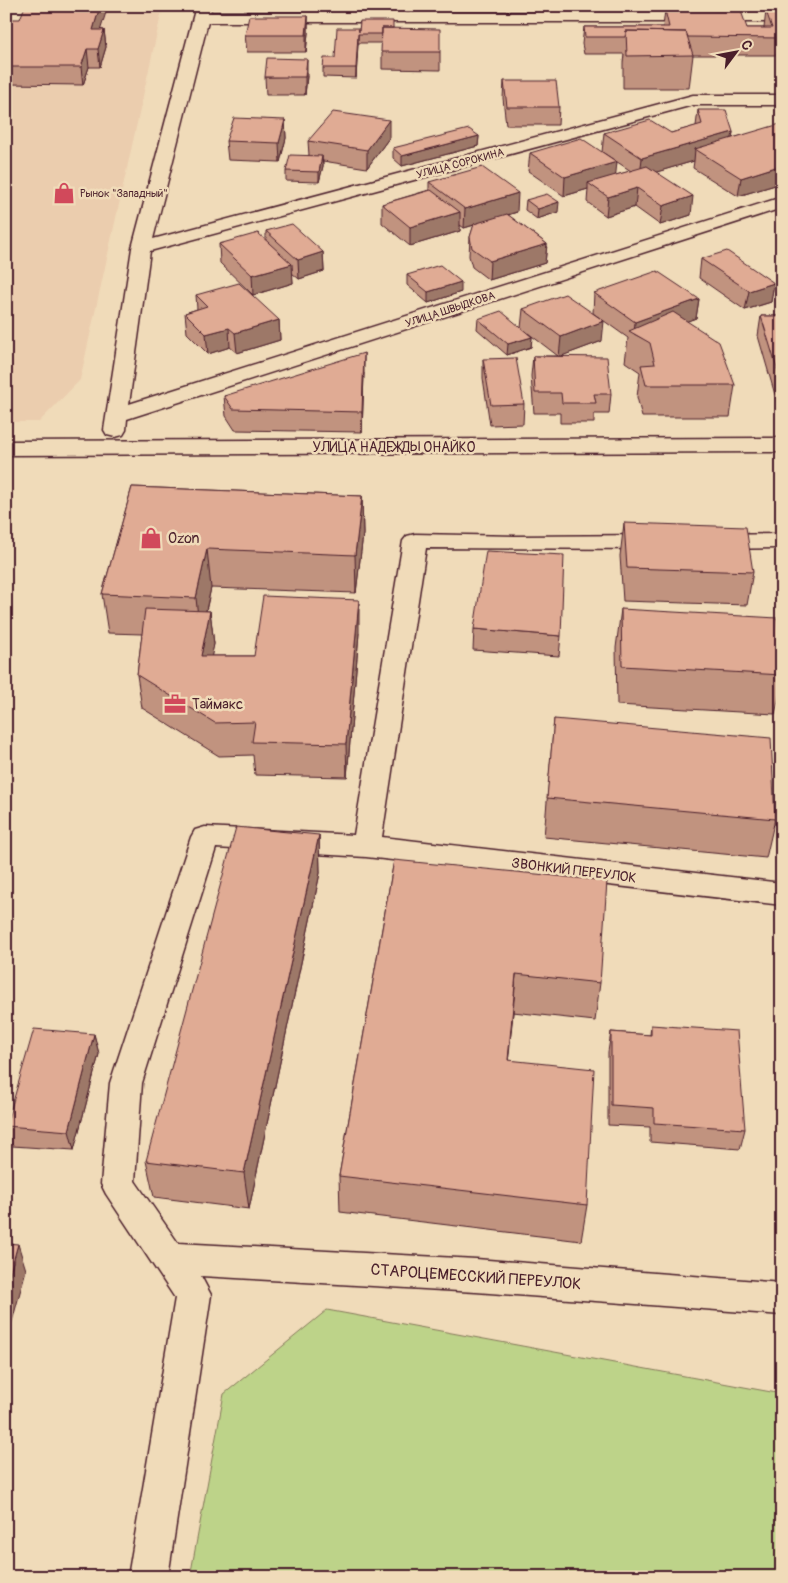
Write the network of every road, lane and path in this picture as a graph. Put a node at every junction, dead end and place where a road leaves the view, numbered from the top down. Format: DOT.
graph roads {
  1 [pos="18,6"];
  2 [pos="203,12"];
  3 [pos="782,17"];
  4 [pos="6,38"];
  5 [pos="782,100"];
  6 [pos="782,202"];
  7 [pos="141,248"];
  8 [pos="118,415"];
  9 [pos="782,445"];
  10 [pos="6,448"];
  11 [pos="112,449"];
  12 [pos="782,541"];
  13 [pos="366,846"];
  14 [pos="782,894"];
  15 [pos="170,1259"];
  16 [pos="782,1299"];
  17 [pos="148,1577"];
  1 -- 4 [label="street"];
  2 -- 3 [label="street"];
  2 -- 7 [label="street"];
  5 -- 7 [label="street, УЛИЦА СОРОКИНА"];
  6 -- 8 [label="street, УЛИЦА ШВЫДКОВА"];
  7 -- 8 [label="street"];
  8 -- 11 [label="street"];
  9 -- 11 [label="street, УЛИЦА НАДЕЖДЫ ОНАЙКО"];
  10 -- 11 [label="street, УЛИЦА НАДЕЖДЫ ОНАЙКО"];
  12 -- 13 [label="street"];
  13 -- 14 [label="street, ЗВОНКИЙ ПЕРЕУЛОК"];
  13 -- 15 [label="street, ЗВОНКИЙ ПЕРЕУЛОК"];
  15 -- 16 [label="street, СТАРОЦЕМЕССКИЙ ПЕРЕУЛОК"];
  15 -- 17 [label="street"];
}
